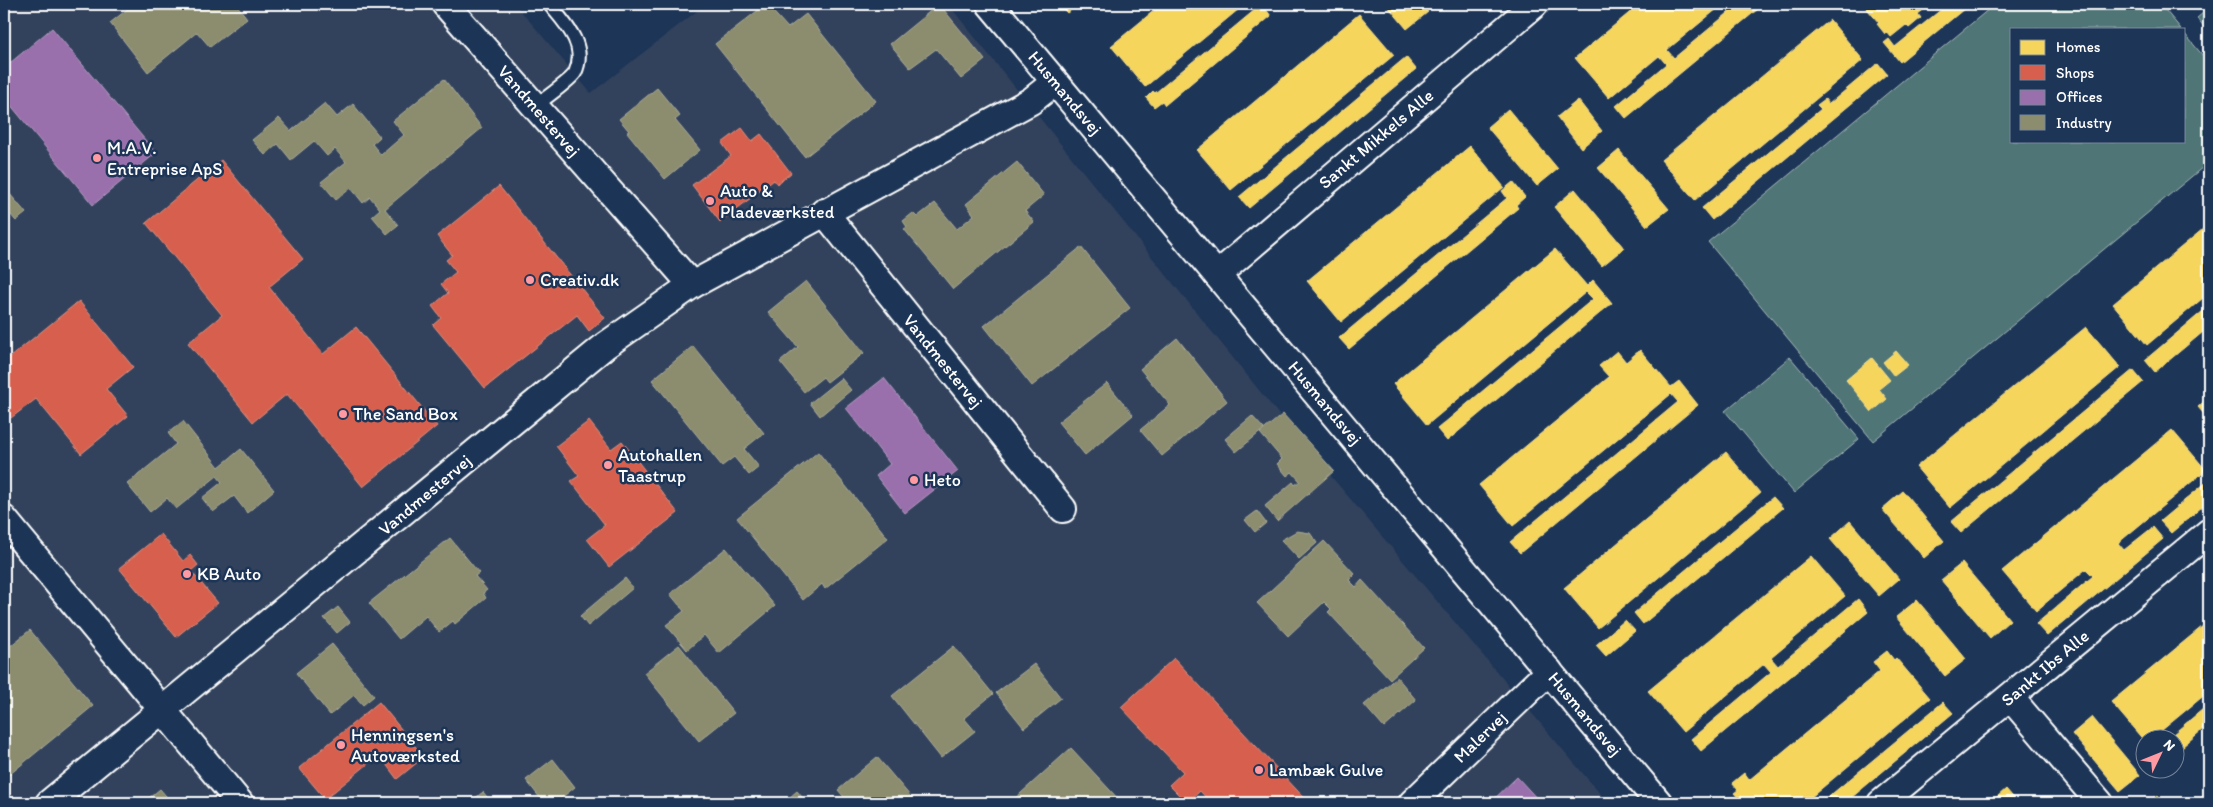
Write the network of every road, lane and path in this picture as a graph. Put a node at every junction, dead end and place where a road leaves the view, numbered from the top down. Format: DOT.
graph roads {
  1 [pos="445,4"];
  2 [pos="549,4"];
  3 [pos="990,4"];
  4 [pos="1535,4"];
  5 [pos="1055,82"];
  6 [pos="535,106"];
  7 [pos="824,212"];
  8 [pos="1217,275"];
  9 [pos="692,285"];
  10 [pos="1063,509"];
  11 [pos="4,519"];
  12 [pos="2209,532"];
  13 [pos="1549,671"];
  14 [pos="2010,697"];
  15 [pos="162,711"];
  16 [pos="49,803"];
  17 [pos="240,803"];
  18 [pos="1412,803"];
  19 [pos="1659,803"];
  20 [pos="1881,803"];
  21 [pos="2100,803"];
  1 -- 6 [label="street, Vandmestervej"];
  2 -- 6 [label="lane"];
  3 -- 5 [label="street, Husmandsvej"];
  4 -- 8 [label="street, Sankt Mikkels Alle"];
  5 -- 7 [label="street, Vandmestervej"];
  5 -- 8 [label="street, Husmandsvej"];
  6 -- 9 [label="street, Vandmestervej"];
  7 -- 9 [label="street, Vandmestervej"];
  7 -- 10 [label="street, Vandmestervej"];
  8 -- 13 [label="street, Husmandsvej"];
  9 -- 15 [label="street, Vandmestervej"];
  11 -- 15 [label="street"];
  12 -- 14 [label="street, Sankt Ibs Alle"];
  13 -- 18 [label="street, Malervej"];
  13 -- 19 [label="street, Husmandsvej"];
  14 -- 20 [label="street, Sankt Ibs Alle"];
  14 -- 21 [label="street"];
  15 -- 16 [label="street, Vandmestervej"];
  15 -- 17 [label="street"];
}
